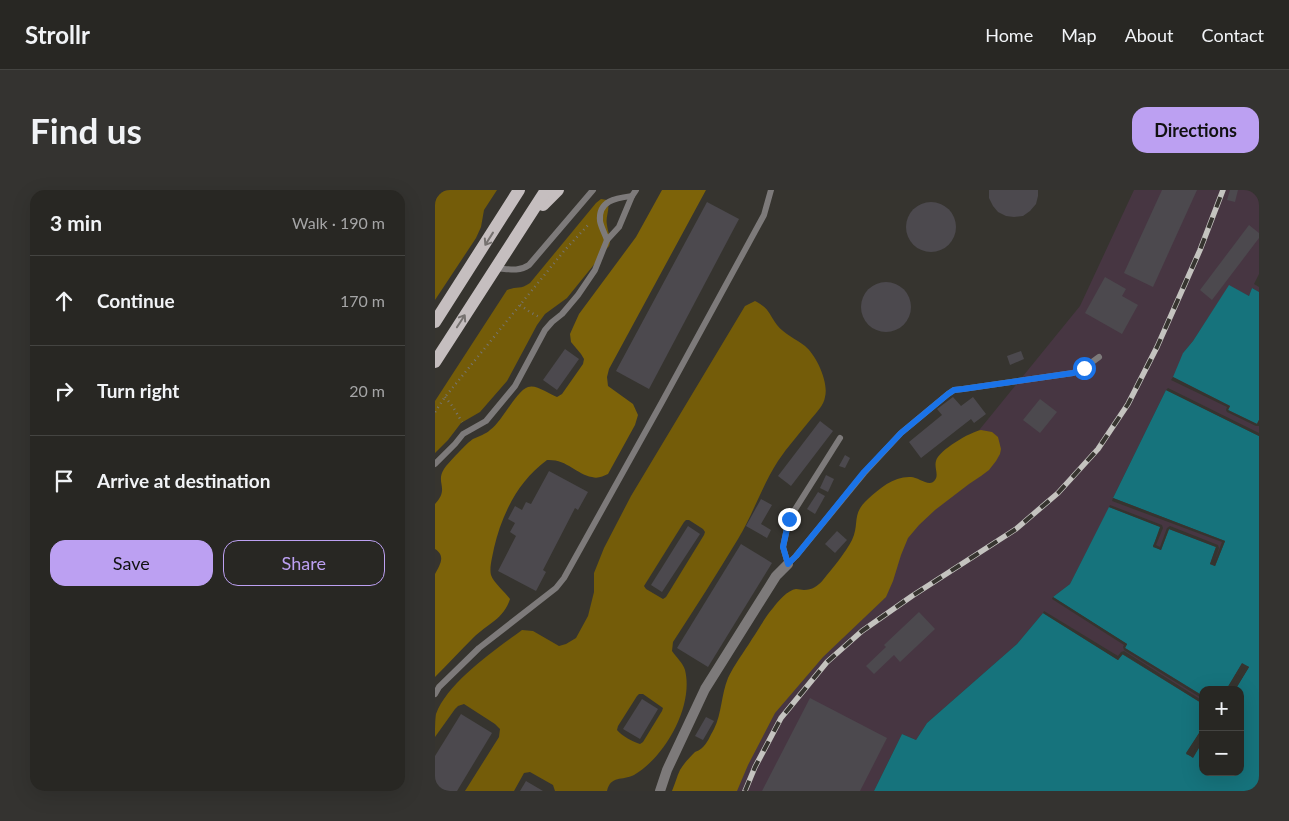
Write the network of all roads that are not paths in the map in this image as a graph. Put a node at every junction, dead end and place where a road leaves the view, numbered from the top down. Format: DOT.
graph roads {
  1 [pos="519,190"];
  2 [pos="546,190"];
  3 [pos="557,190"];
  4 [pos="593,190"];
  5 [pos="771,190"];
  6 [pos="634,193"];
  7 [pos="525,223"];
  8 [pos="607,240"];
  9 [pos="496,268"];
  10 [pos="435,322"];
  11 [pos="1099,357"];
  12 [pos="435,362"];
  13 [pos="840,438"];
  14 [pos="435,464"];
  15 [pos="788,564"];
  16 [pos="435,694"];
  17 [pos="660,791"];
  1 -- 10 [label="main road, one-way"];
  2 -- 7 [label="main road"];
  3 -- 7 [label="main road"];
  4 -- 9 [label="lane"];
  5 -- 16 [label="lane"];
  6 -- 8 [label="lane"];
  6 -- 8 [label="lane"];
  7 -- 9 [label="main road"];
  8 -- 14 [label="lane"];
  12 -- 9 [label="main road, one-way"];
  11 -- 15 [label="lane"];
  13 -- 15 [label="lane"];
  15 -- 17 [label="street"];
}
